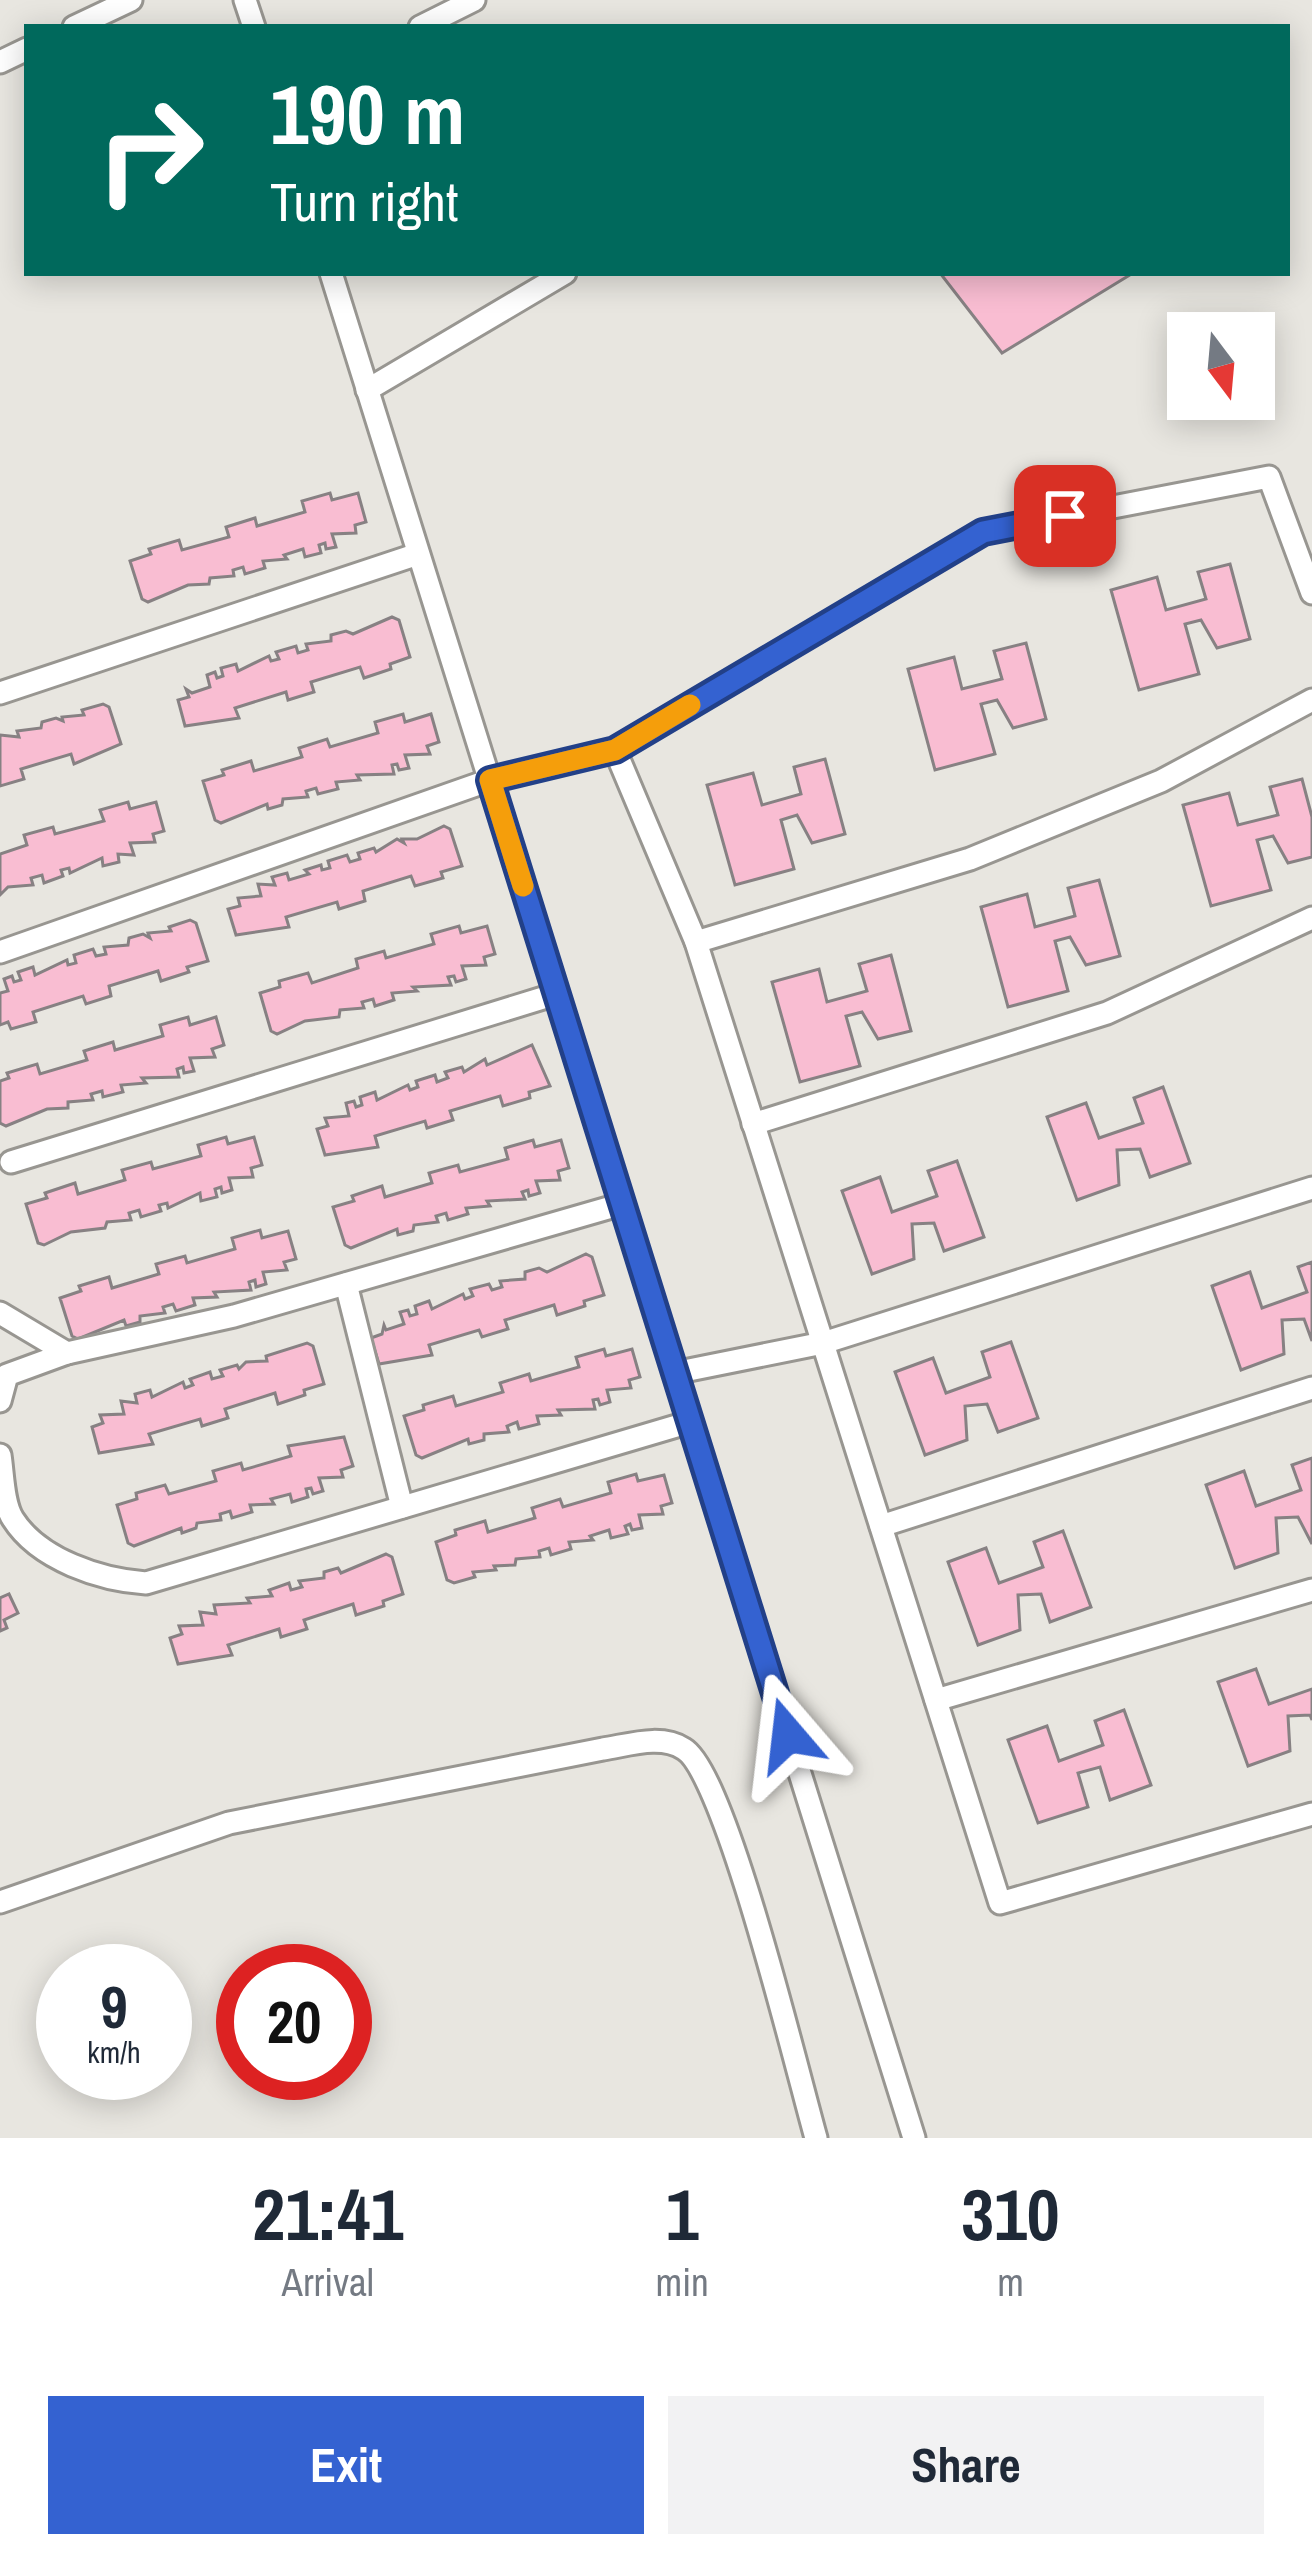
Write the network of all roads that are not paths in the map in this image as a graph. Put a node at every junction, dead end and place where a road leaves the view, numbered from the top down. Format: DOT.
graph roads {
  1 [pos="131,0"];
  2 [pos="474,0"];
  3 [pos="80,24"];
  4 [pos="426,24"];
  5 [pos="332,276"];
  6 [pos="560,276"];
  7 [pos="368,390"];
  8 [pos="418,554"];
  9 [pos="1312,593"];
  10 [pos="0,694"];
  11 [pos="1312,700"];
  12 [pos="615,750"];
  13 [pos="490,780"];
  14 [pos="1312,918"];
  15 [pos="696,942"];
  16 [pos="0,952"];
  17 [pos="556,994"];
  18 [pos="753,1124"];
  19 [pos="11,1162"];
  20 [pos="1312,1188"];
  21 [pos="622,1204"];
  22 [pos="346,1284"];
  23 [pos="0,1313"];
  24 [pos="823,1343"];
  25 [pos="67,1353"];
  26 [pos="674,1373"];
  27 [pos="1312,1388"];
  28 [pos="0,1401"];
  29 [pos="689,1422"];
  30 [pos="0,1455"];
  31 [pos="402,1507"];
  32 [pos="5,1518"];
  33 [pos="880,1526"];
  34 [pos="1312,1590"];
  35 [pos="936,1700"];
  36 [pos="1312,1814"];
  37 [pos="0,1902"];
  38 [pos="816,2138"];
  39 [pos="914,2138"];
  1 -- 3 [label="lane"];
  2 -- 4 [label="lane"];
  5 -- 7 [label="lane"];
  6 -- 7 [label="lane"];
  7 -- 8 [label="lane"];
  8 -- 10 [label="lane"];
  8 -- 13 [label="lane"];
  9 -- 12 [label="lane"];
  11 -- 15 [label="lane"];
  12 -- 13 [label="lane"];
  12 -- 15 [label="lane"];
  13 -- 16 [label="lane"];
  13 -- 17 [label="lane"];
  14 -- 18 [label="lane"];
  15 -- 18 [label="lane"];
  17 -- 19 [label="lane"];
  17 -- 21 [label="lane"];
  18 -- 24 [label="lane"];
  20 -- 24 [label="lane"];
  21 -- 22 [label="lane"];
  21 -- 26 [label="lane"];
  22 -- 25 [label="lane"];
  22 -- 31 [label="lane"];
  23 -- 25 [label="lane"];
  24 -- 26 [label="lane"];
  24 -- 33 [label="lane"];
  25 -- 28 [label="lane"];
  26 -- 29 [label="lane"];
  27 -- 33 [label="lane"];
  29 -- 31 [label="lane"];
  29 -- 39 [label="lane"];
  30 -- 32 [label="lane"];
  31 -- 32 [label="lane"];
  33 -- 35 [label="lane"];
  34 -- 35 [label="lane"];
  35 -- 36 [label="lane"];
  37 -- 38 [label="lane"];
}
